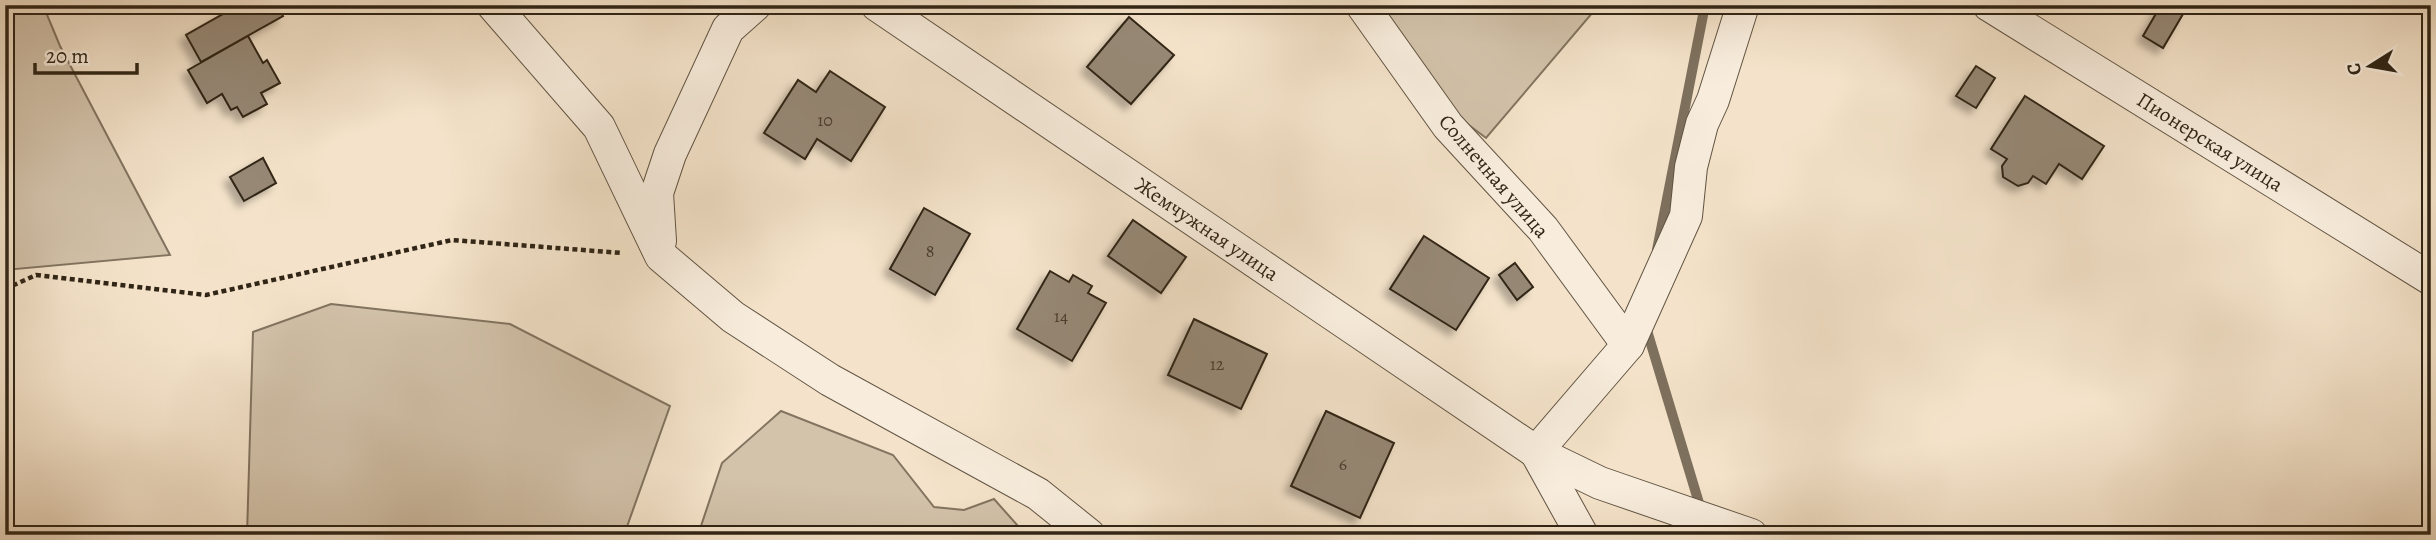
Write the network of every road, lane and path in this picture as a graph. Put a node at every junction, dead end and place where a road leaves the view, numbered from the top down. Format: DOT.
graph roads {
  1 [pos="493,5"];
  2 [pos="755,5"];
  3 [pos="877,5"];
  4 [pos="1362,5"];
  5 [pos="1743,5"];
  6 [pos="1989,5"];
  7 [pos="662,256"];
  8 [pos="2431,279"];
  9 [pos="5,289"];
  10 [pos="1628,345"];
  11 [pos="1536,453"];
  12 [pos="1089,535"];
  13 [pos="1582,535"];
  14 [pos="1751,535"];
  1 -- 7 [label="street"];
  2 -- 7 [label="street"];
  3 -- 11 [label="street, Жемчужная улица"];
  4 -- 10 [label="street, Солнечная улица"];
  5 -- 10 [label="street"];
  6 -- 8 [label="street, Пионерская улица"];
  7 -- 9 [label="path"];
  7 -- 12 [label="street"];
  10 -- 11 [label="street"];
  11 -- 13 [label="street"];
  11 -- 14 [label="street, Жемчужная улица"];
}
